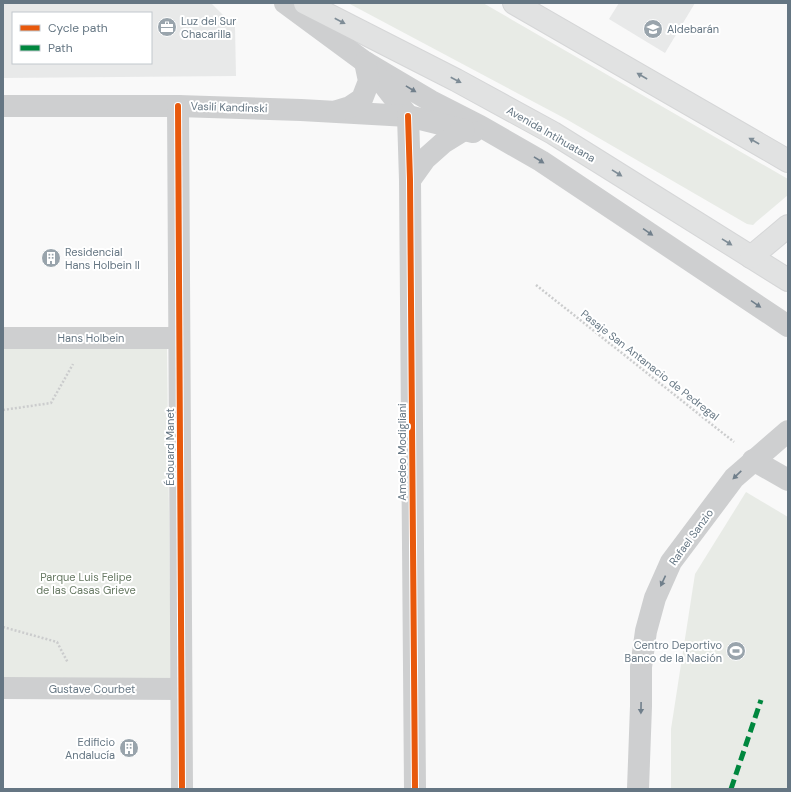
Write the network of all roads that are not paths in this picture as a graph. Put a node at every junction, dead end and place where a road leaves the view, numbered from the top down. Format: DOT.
graph roads {
  1 [pos="285,3"];
  2 [pos="306,3"];
  3 [pos="514,3"];
  4 [pos="366,62"];
  5 [pos="3,106"];
  6 [pos="178,106"];
  7 [pos="335,112"];
  8 [pos="408,116"];
  9 [pos="464,130"];
  10 [pos="506,140"];
  11 [pos="788,161"];
  12 [pos="410,180"];
  13 [pos="788,226"];
  14 [pos="751,257"];
  15 [pos="788,280"];
  16 [pos="788,326"];
  17 [pos="3,338"];
  18 [pos="179,338"];
  19 [pos="788,431"];
  20 [pos="753,460"];
  21 [pos="788,480"];
  22 [pos="3,688"];
  23 [pos="181,690"];
  24 [pos="182,789"];
  25 [pos="415,789"];
  26 [pos="638,789"];
  1 -- 4 [label="street"];
  2 -- 14 [label="main road, Avenida Intihuatana, one-way"];
  11 -- 3 [label="main road, one-way"];
  4 -- 7 [label="street"];
  4 -- 8 [label="street"];
  4 -- 10 [label="street, one-way"];
  5 -- 6 [label="street, Vasili Kandinski"];
  6 -- 7 [label="street, Vasili Kandinski"];
  6 -- 18 [label="street, Édouard Manet"];
  7 -- 8 [label="street, Vasili Kandinski"];
  8 -- 9 [label="street, Vasili Kandinski"];
  8 -- 12 [label="street, Amedeo Modigliani"];
  9 -- 10 [label="street, Vasili Kandinski"];
  9 -- 12 [label="street"];
  10 -- 16 [label="street, one-way"];
  12 -- 25 [label="street, Amedeo Modigliani"];
  13 -- 14 [label="main road"];
  14 -- 15 [label="main road, Avenida Intihuatana"];
  17 -- 18 [label="street, Hans Holbein"];
  18 -- 23 [label="street, Édouard Manet"];
  19 -- 20 [label="street, Rafael Sanzio"];
  20 -- 21 [label="street"];
  20 -- 26 [label="street, Rafael Sanzio, one-way"];
  22 -- 23 [label="street, Gustave Courbet"];
  23 -- 24 [label="street, Édouard Manet"];
}
